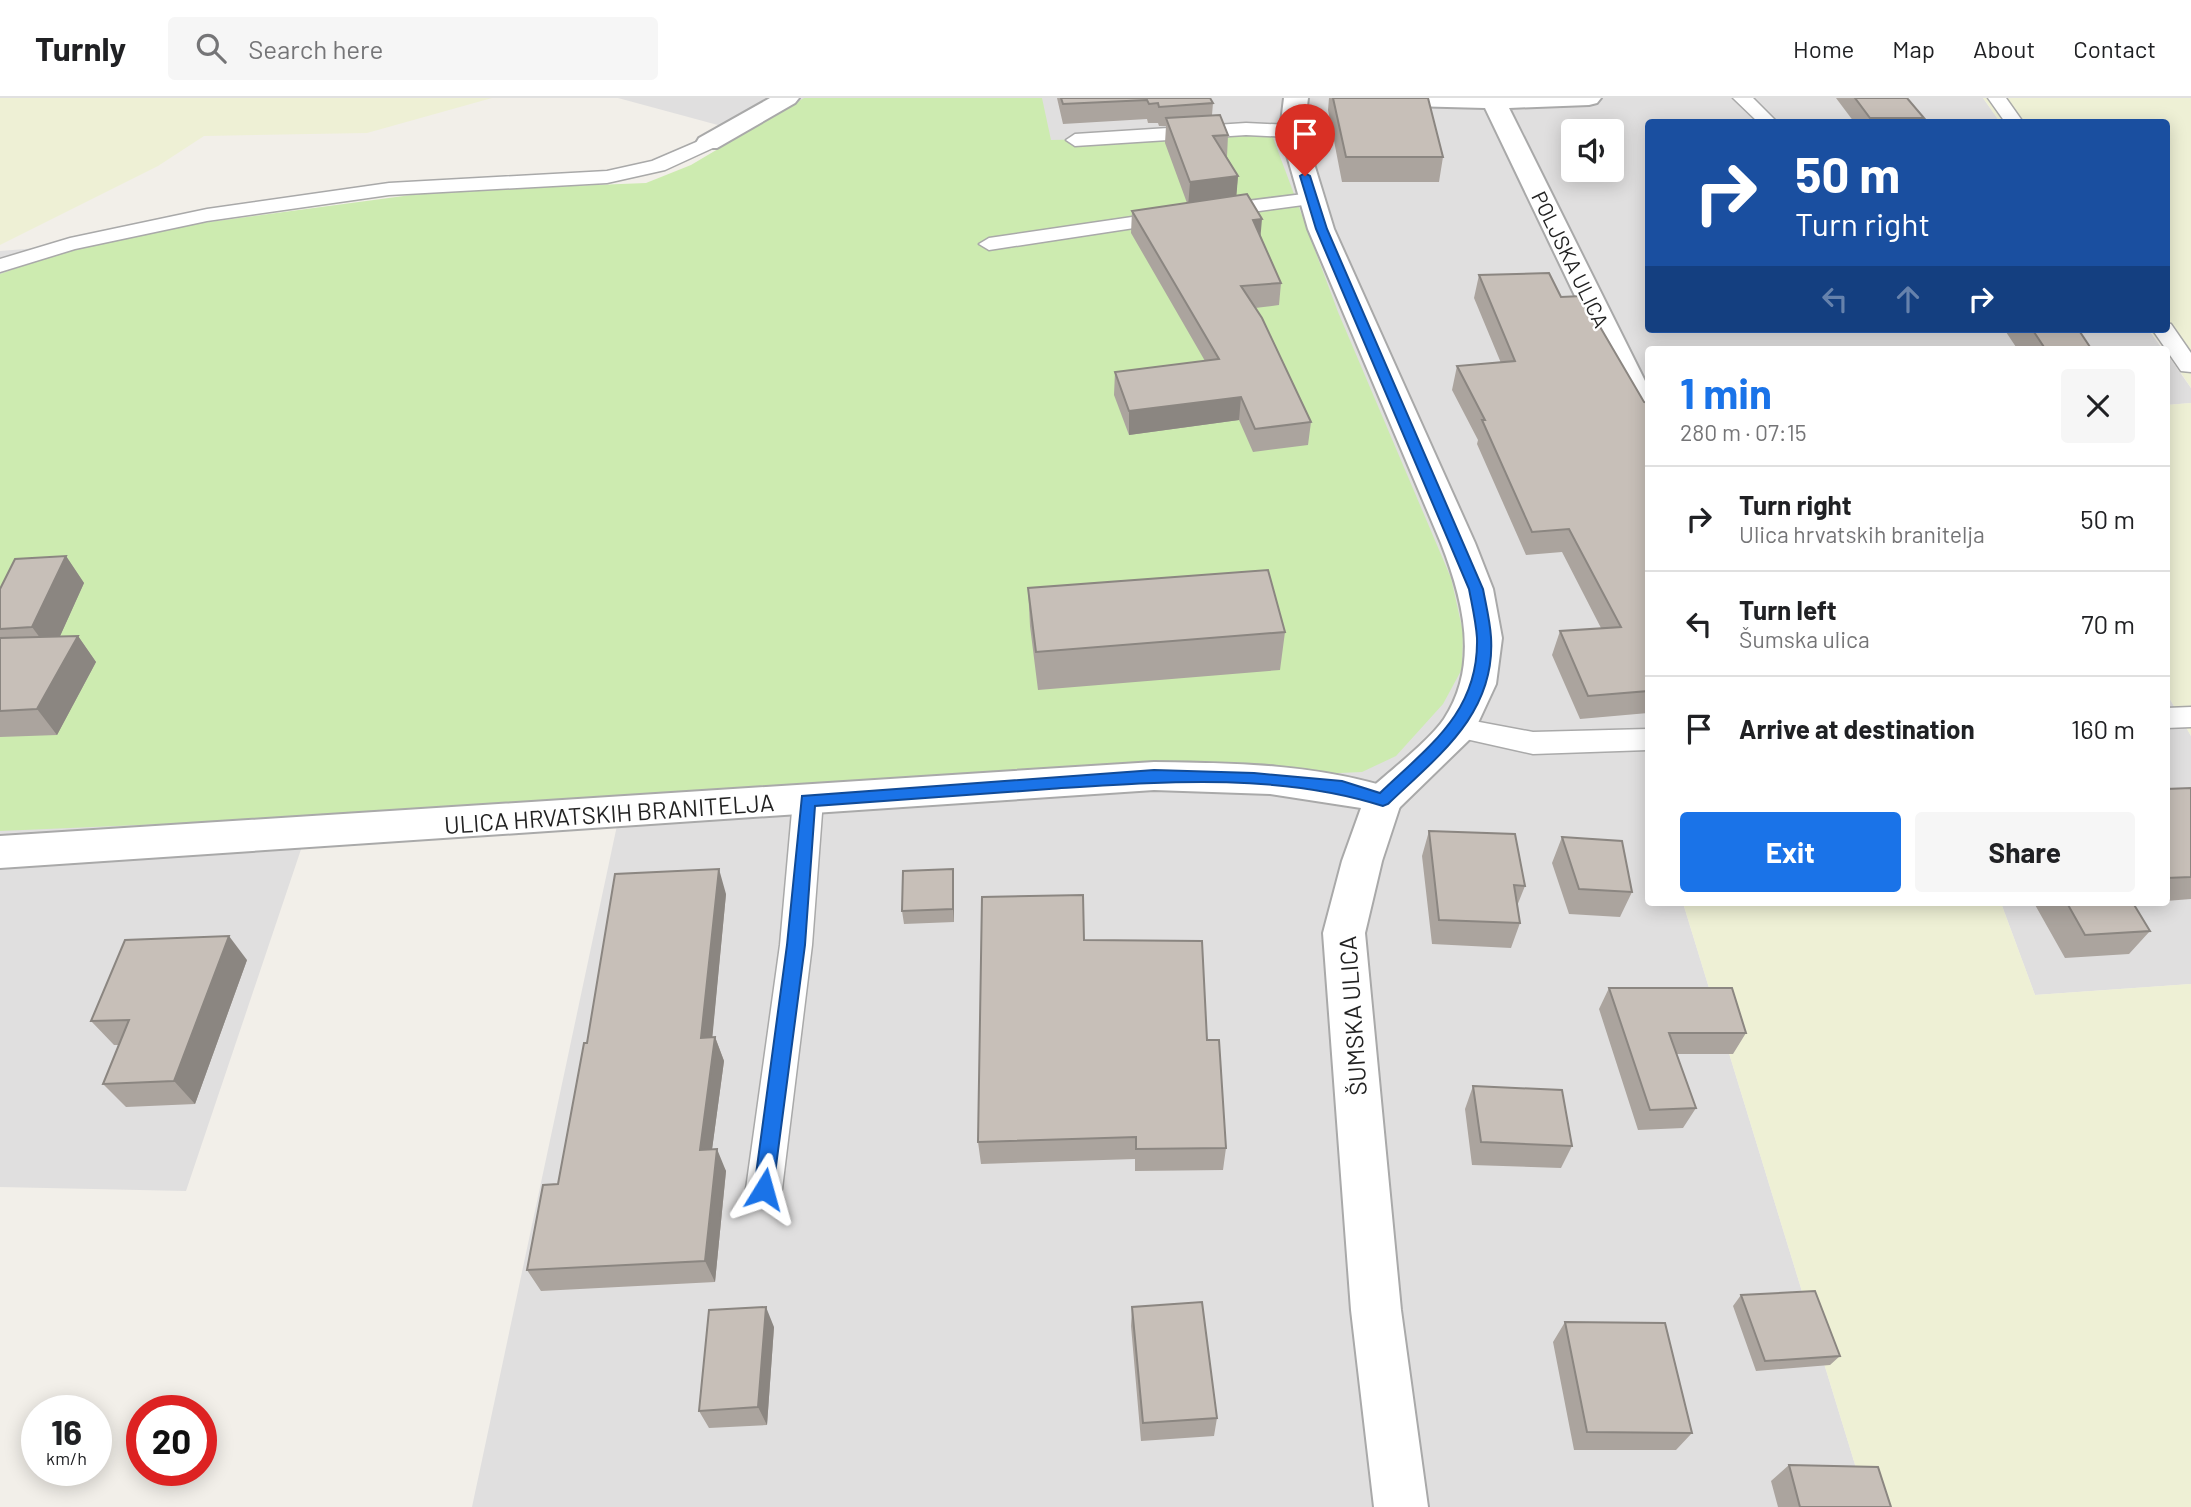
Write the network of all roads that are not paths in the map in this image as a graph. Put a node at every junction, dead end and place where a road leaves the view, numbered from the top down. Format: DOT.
graph roads {
  1 [pos="787,98"];
  2 [pos="1296,98"];
  3 [pos="1371,98"];
  4 [pos="1589,98"];
  5 [pos="1742,98"];
  6 [pos="1997,98"];
  7 [pos="1494,102"];
  8 [pos="1765,119"];
  9 [pos="2012,119"];
  10 [pos="1292,131"];
  11 [pos="1075,140"];
  12 [pos="708,143"];
  13 [pos="1311,199"];
  14 [pos="989,244"];
  15 [pos="0,266"];
  16 [pos="2166,333"];
  17 [pos="2189,366"];
  18 [pos="1645,412"];
  19 [pos="2191,716"];
  20 [pos="2170,719"];
  21 [pos="1458,728"];
  22 [pos="1645,740"];
  23 [pos="808,800"];
  24 [pos="1383,800"];
  25 [pos="0,852"];
  26 [pos="764,1189"];
  27 [pos="1401,1507"];
  1 -- 12 [label="street"];
  2 -- 10 [label="street, ŠUMSKA ULICA"];
  3 -- 7 [label="street"];
  4 -- 7 [label="street"];
  5 -- 8 [label="lane"];
  6 -- 9 [label="lane"];
  7 -- 18 [label="street, POLJSKA ULICA"];
  10 -- 11 [label="lane"];
  10 -- 13 [label="street, ŠUMSKA ULICA"];
  12 -- 15 [label="lane"];
  13 -- 14 [label="lane"];
  13 -- 21 [label="street, ŠUMSKA ULICA"];
  16 -- 17 [label="lane"];
  19 -- 20 [label="lane"];
  21 -- 22 [label="lane"];
  21 -- 24 [label="street, ŠUMSKA ULICA"];
  23 -- 24 [label="street, ULICA HRVATSKIH BRANITELJA"];
  23 -- 25 [label="street, ULICA HRVATSKIH BRANITELJA"];
  23 -- 26 [label="lane"];
  24 -- 27 [label="street, ŠUMSKA ULICA"];
}
